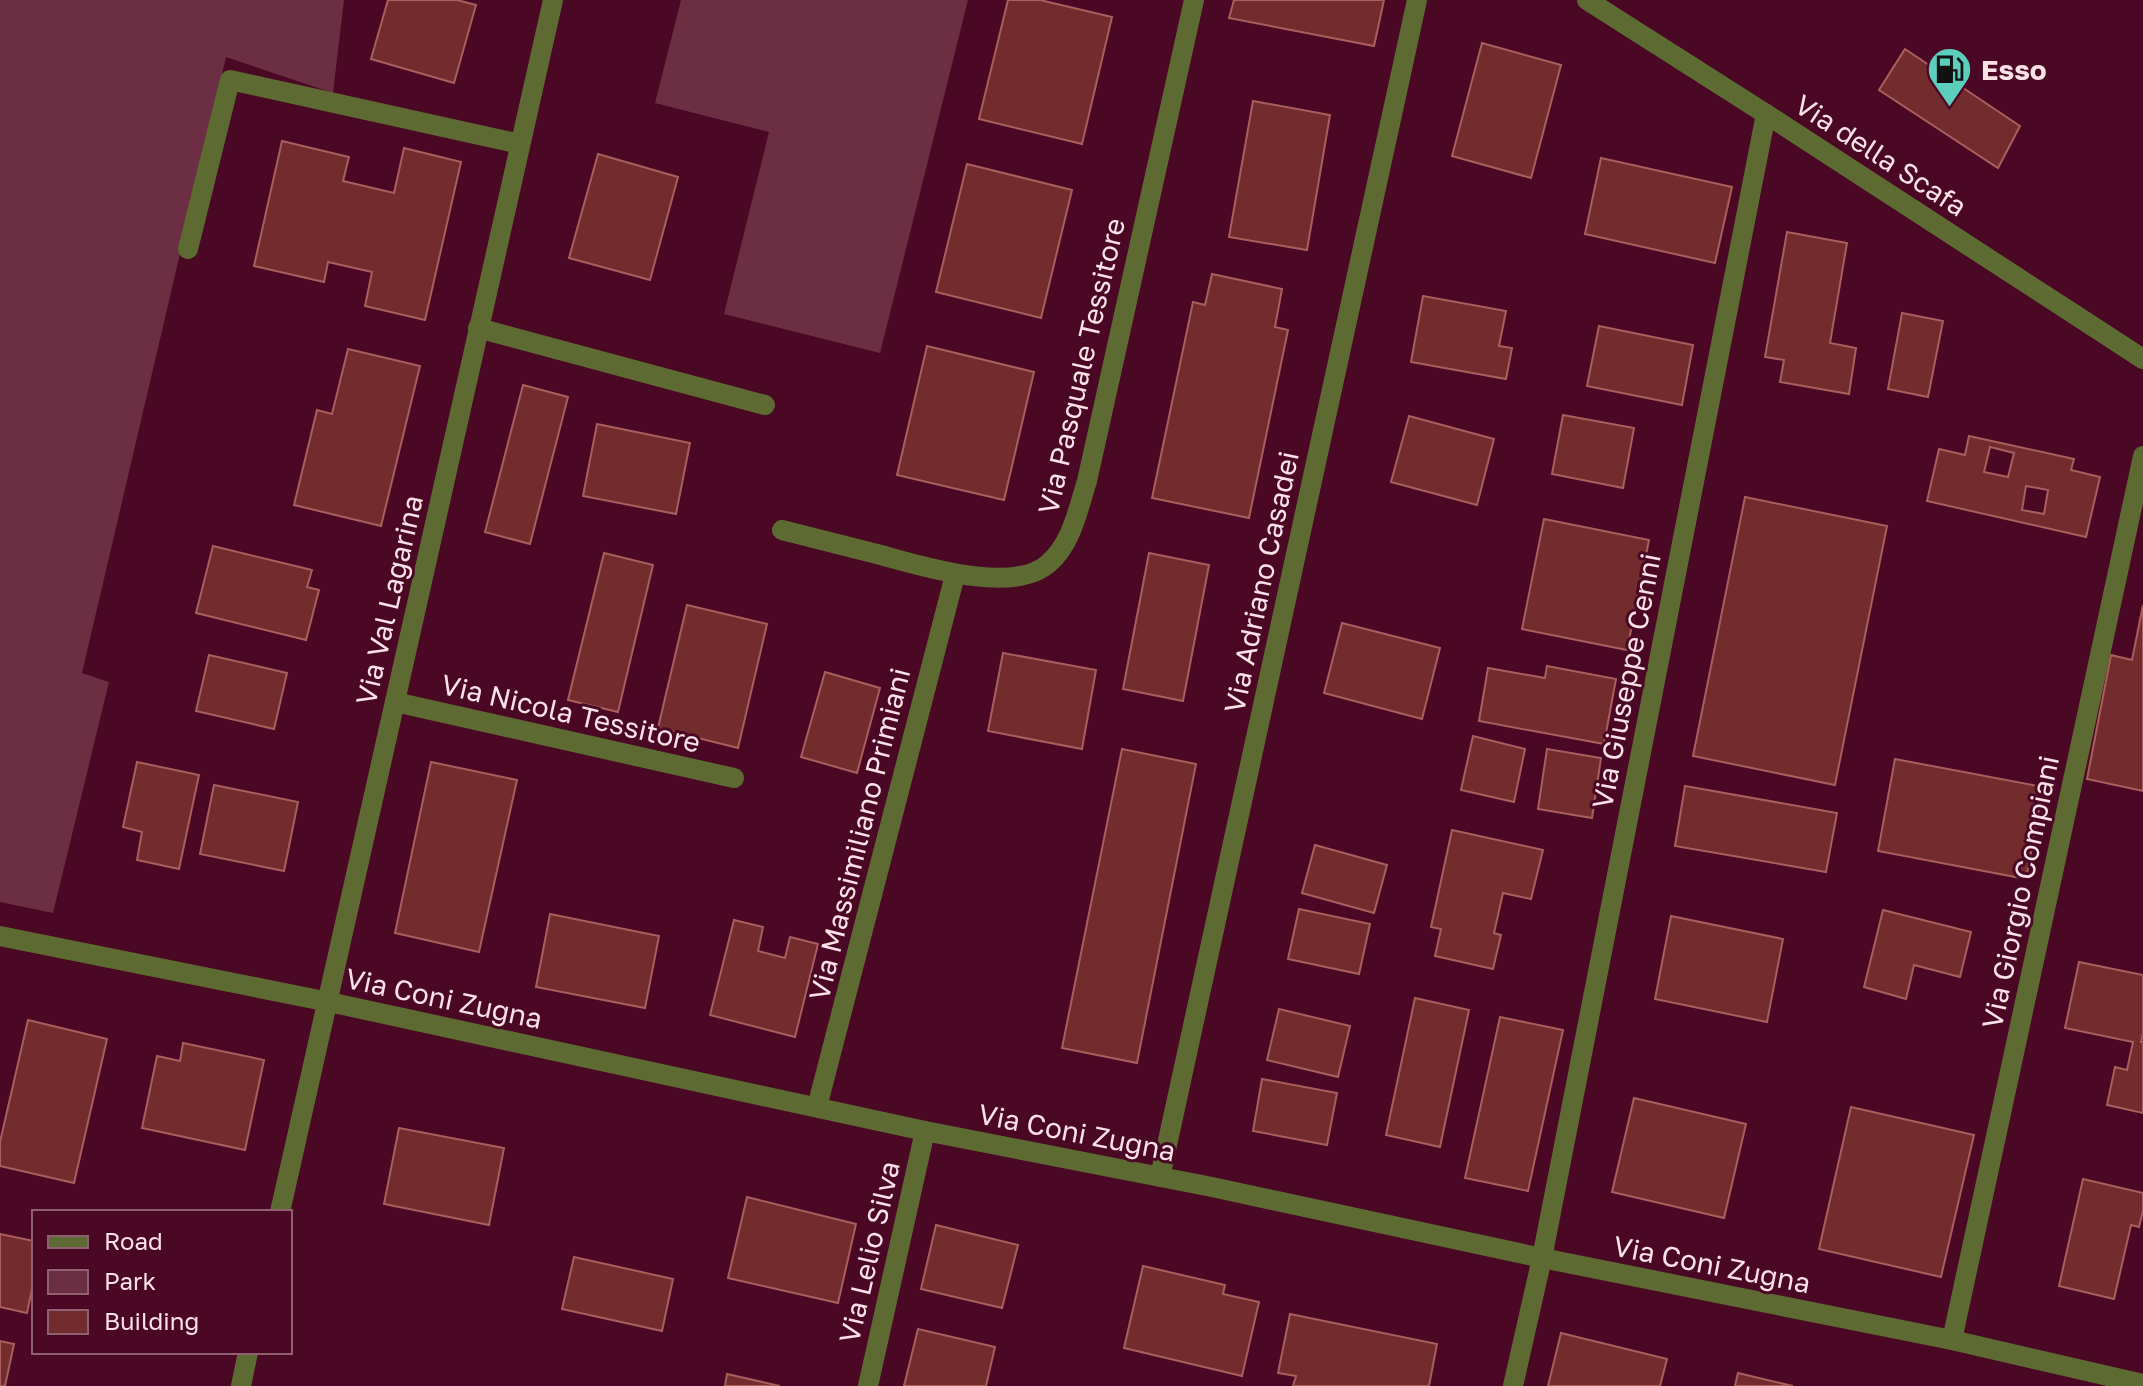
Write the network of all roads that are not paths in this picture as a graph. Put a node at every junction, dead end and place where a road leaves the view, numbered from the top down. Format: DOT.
graph roads {
  1 [pos="553,0"];
  2 [pos="1194,0"];
  3 [pos="1417,0"];
  4 [pos="1587,0"];
  5 [pos="1766,114"];
  6 [pos="520,144"];
  7 [pos="188,249"];
  8 [pos="478,328"];
  9 [pos="2143,359"];
  10 [pos="765,405"];
  11 [pos="2143,456"];
  12 [pos="782,530"];
  13 [pos="955,575"];
  14 [pos="395,702"];
  15 [pos="734,778"];
  16 [pos="1,940"];
  17 [pos="329,1002"];
  18 [pos="817,1107"];
  19 [pos="925,1131"];
  20 [pos="1160,1177"];
  21 [pos="280,1210"];
  22 [pos="1542,1258"];
  23 [pos="1952,1340"];
  24 [pos="248,1354"];
  25 [pos="2143,1384"];
  26 [pos="241,1386"];
  27 [pos="868,1386"];
  28 [pos="1513,1386"];
  1 -- 6 [label="street, Via Val Lagarina"];
  2 -- 13 [label="street, Via Pasquale Tessitore"];
  3 -- 20 [label="street, Via Adriano Casadei"];
  4 -- 5 [label="street, Via della Scafa"];
  5 -- 9 [label="street, Via della Scafa"];
  5 -- 22 [label="street, Via Giuseppe Cenni"];
  6 -- 7 [label="street"];
  6 -- 8 [label="street, Via Val Lagarina"];
  8 -- 10 [label="street"];
  8 -- 14 [label="street, Via Val Lagarina"];
  11 -- 23 [label="street, Via Giorgio Compiani"];
  12 -- 13 [label="street, Via Pasquale Tessitore"];
  13 -- 18 [label="street, Via Massimiliano Primiani"];
  14 -- 15 [label="street, Via Nicola Tessitore"];
  14 -- 17 [label="street, Via Val Lagarina"];
  16 -- 17 [label="street, Via Coni Zugna"];
  17 -- 18 [label="street, Via Coni Zugna"];
  17 -- 21 [label="street, Via Val Lagarina"];
  18 -- 19 [label="street, Via Coni Zugna"];
  19 -- 20 [label="street, Via Coni Zugna"];
  19 -- 27 [label="street, Via Lelio Silva"];
  20 -- 22 [label="street, Via Coni Zugna"];
  22 -- 23 [label="street, Via Coni Zugna"];
  22 -- 28 [label="street, Via Giuseppe Cenni"];
  23 -- 25 [label="street, Via Coni Zugna"];
  24 -- 26 [label="street"];
}
